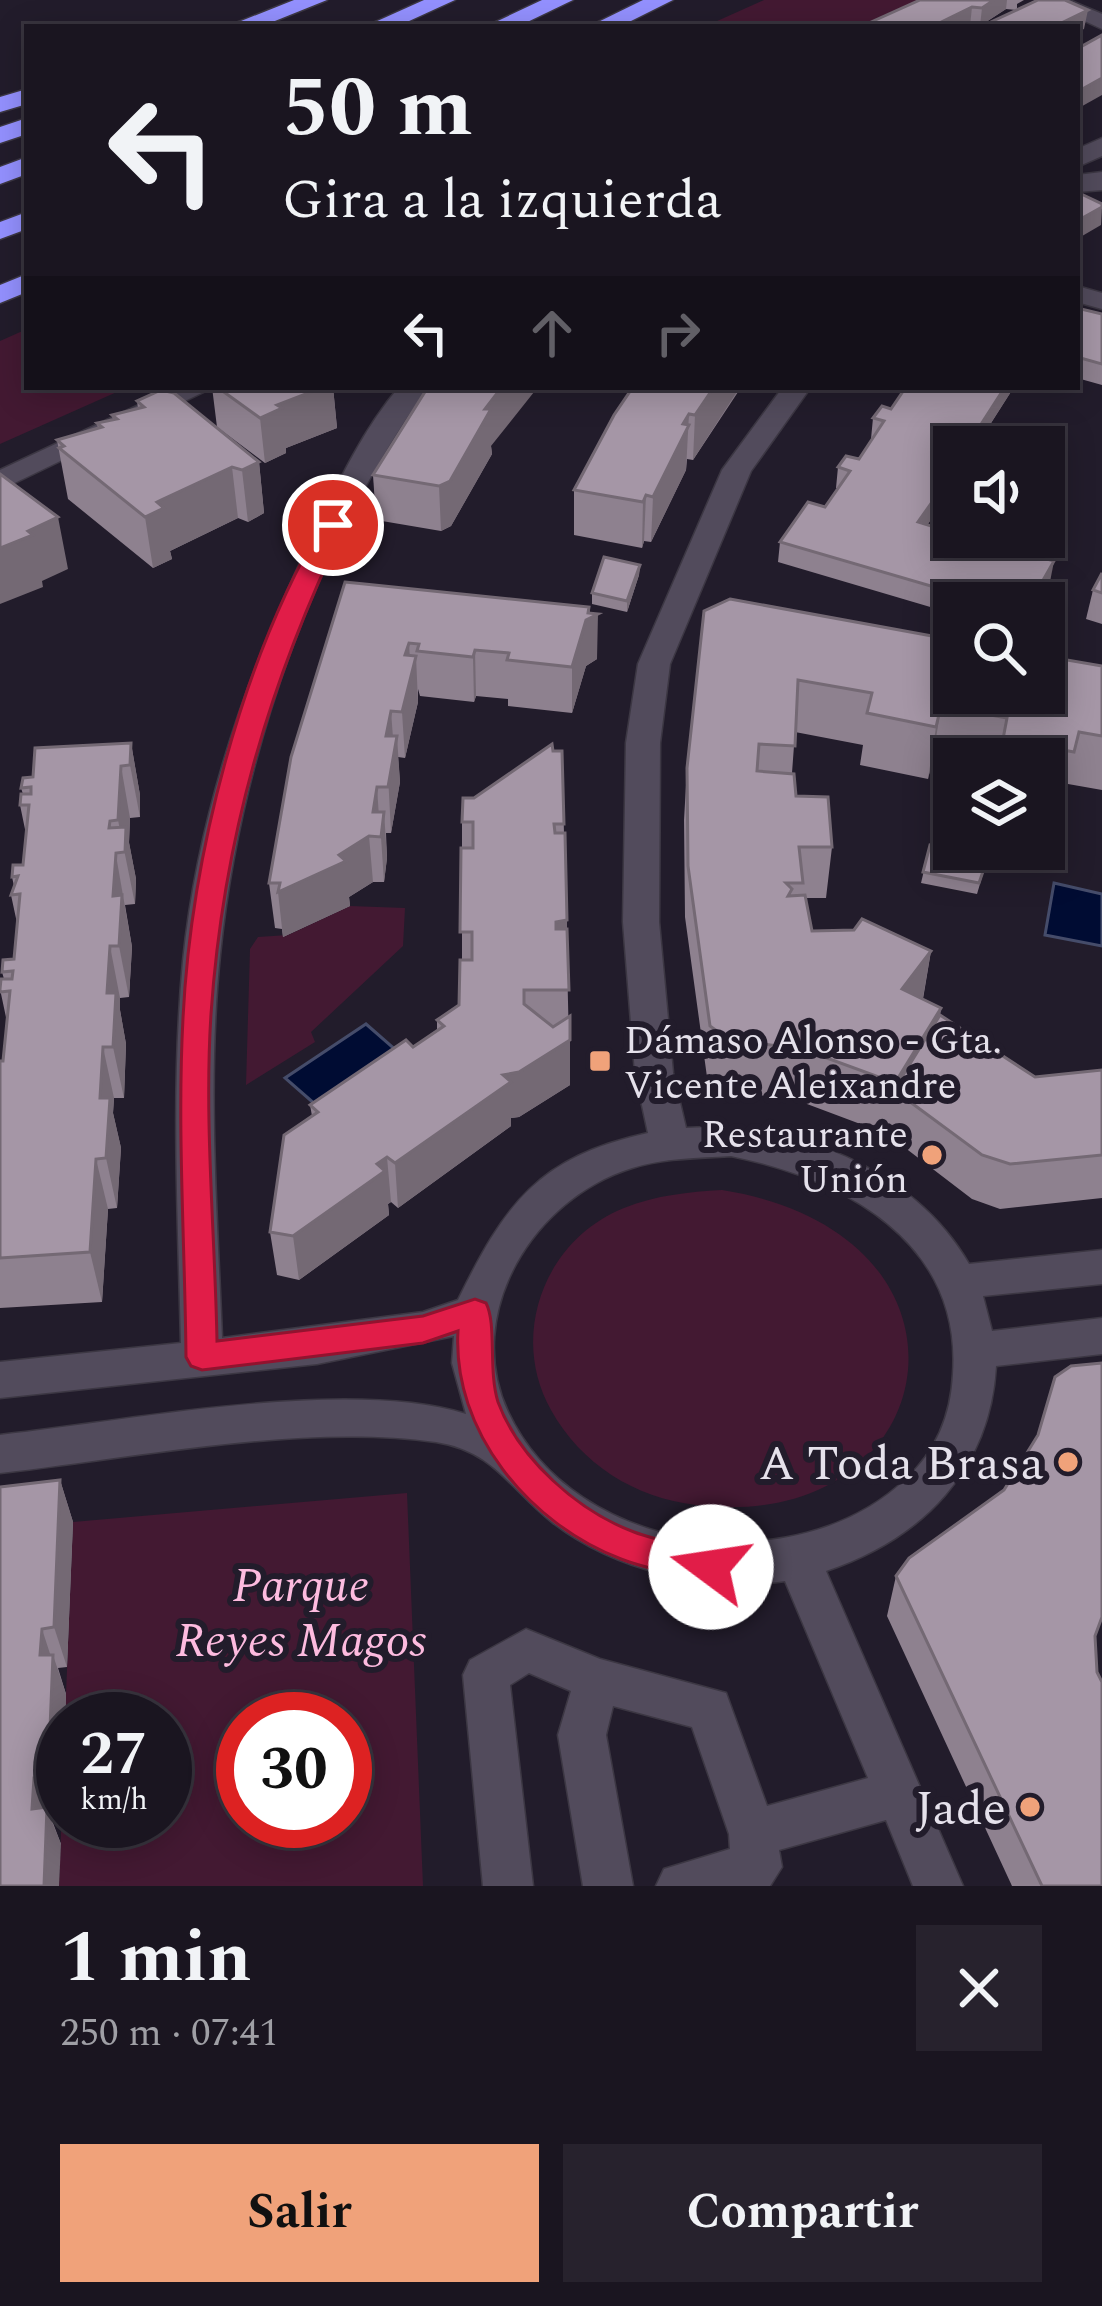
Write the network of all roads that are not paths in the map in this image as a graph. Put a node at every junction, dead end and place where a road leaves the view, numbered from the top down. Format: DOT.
graph roads {
  1 [pos="444,0"];
  2 [pos="562,0"];
  3 [pos="662,0"];
  4 [pos="1050,0"];
  5 [pos="325,3"];
  6 [pos="1102,22"];
  7 [pos="249,24"];
  8 [pos="286,24"];
  9 [pos="384,24"];
  10 [pos="504,24"];
  11 [pos="607,24"];
  12 [pos="194,390"];
  13 [pos="412,390"];
  14 [pos="795,390"];
  15 [pos="0,481"];
  16 [pos="678,610"];
  17 [pos="719,618"];
  18 [pos="670,1144"];
  19 [pos="1102,1267"];
  20 [pos="960,1282"];
  21 [pos="475,1312"];
  22 [pos="1102,1336"];
  23 [pos="979,1350"];
  24 [pos="202,1357"];
  25 [pos="0,1380"];
  26 [pos="502,1444"];
  27 [pos="0,1454"];
  28 [pos="799,1562"];
  29 [pos="596,1680"];
  30 [pos="896,1794"];
  31 [pos="753,1834"];
  32 [pos="508,1886"];
  33 [pos="608,1886"];
  34 [pos="681,1886"];
  35 [pos="938,1886"];
  1 -- 9 [label="highway"];
  2 -- 10 [label="highway"];
  3 -- 11 [label="highway"];
  4 -- 6 [label="street"];
  5 -- 7 [label="highway"];
  5 -- 8 [label="highway"];
  12 -- 15 [label="street"];
  13 -- 24 [label="street"];
  14 -- 16 [label="street"];
  16 -- 17 [label="street"];
  16 -- 18 [label="street"];
  18 -- 20 [label="street"];
  18 -- 21 [label="street"];
  19 -- 20 [label="street"];
  20 -- 23 [label="street"];
  21 -- 24 [label="street"];
  21 -- 26 [label="street"];
  22 -- 23 [label="street"];
  23 -- 28 [label="street"];
  24 -- 25 [label="street"];
  26 -- 27 [label="street"];
  26 -- 28 [label="street"];
  28 -- 30 [label="street"];
  29 -- 31 [label="street"];
  29 -- 32 [label="street"];
  29 -- 33 [label="street"];
  30 -- 31 [label="street"];
  30 -- 35 [label="street"];
  31 -- 34 [label="street"];
}
